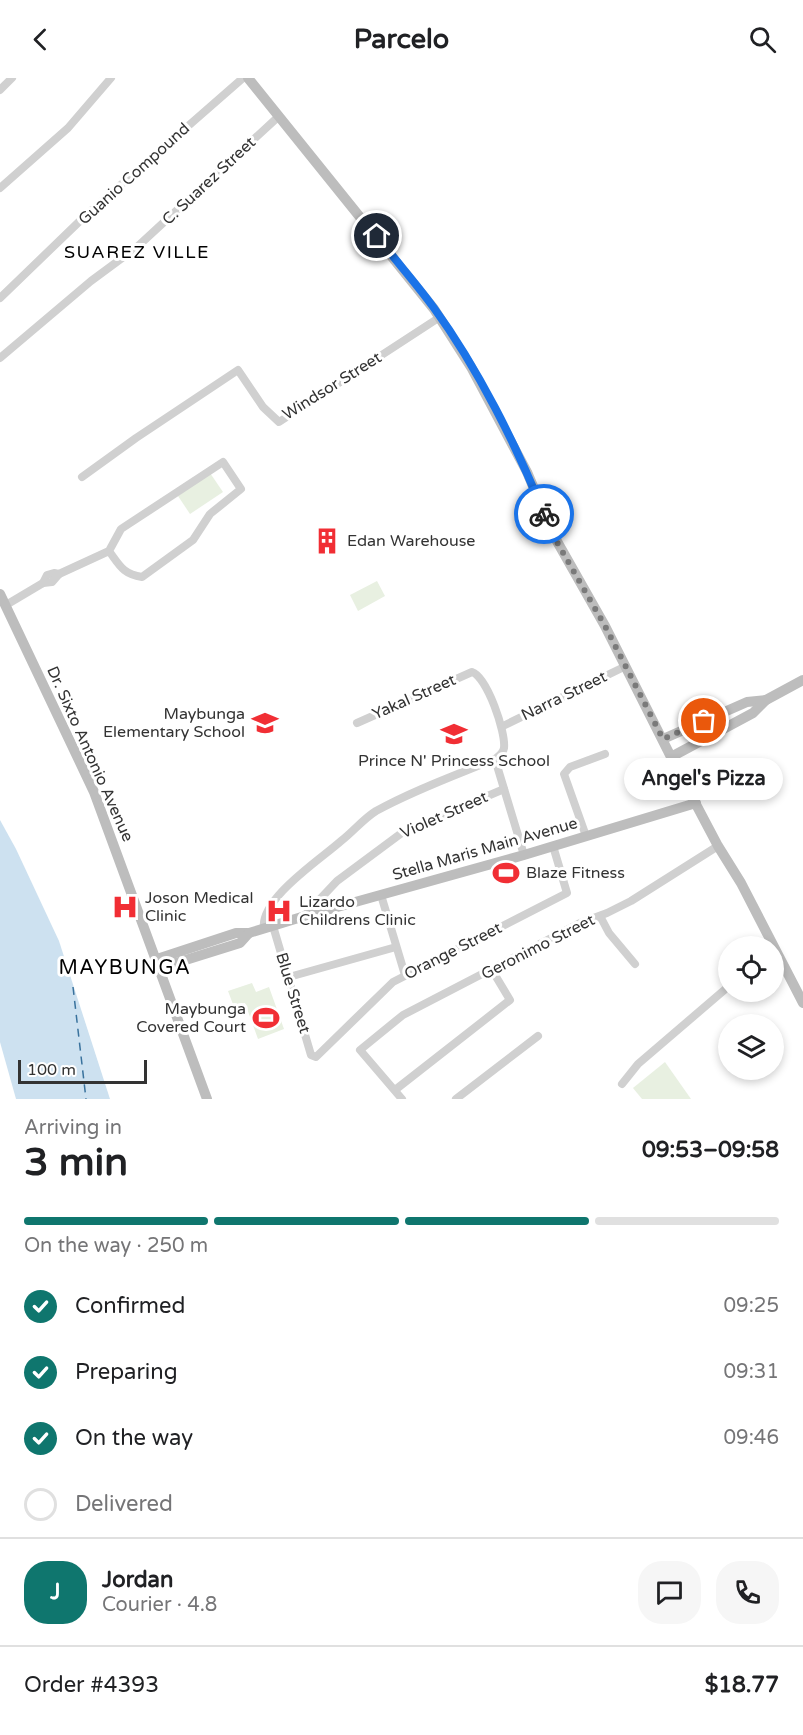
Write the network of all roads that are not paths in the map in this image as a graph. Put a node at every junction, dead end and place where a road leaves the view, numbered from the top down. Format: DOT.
graph roads {
  1 [pos="12,78"];
  2 [pos="111,78"];
  3 [pos="243,78"];
  4 [pos="248,78"];
  5 [pos="0,90"];
  6 [pos="278,117"];
  7 [pos="0,188"];
  8 [pos="0,298"];
  9 [pos="440,317"];
  10 [pos="0,358"];
  11 [pos="82,477"];
  12 [pos="109,551"];
  13 [pos="0,594"];
  14 [pos="6,605"];
  15 [pos="626,666"];
  16 [pos="803,680"];
  17 [pos="766,700"];
  18 [pos="357,723"];
  19 [pos="503,726"];
  20 [pos="663,739"];
  21 [pos="605,754"];
  22 [pos="497,757"];
  23 [pos="671,757"];
  24 [pos="504,789"];
  25 [pos="696,803"];
  26 [pos="586,836"];
  27 [pos="553,846"];
  28 [pos="718,846"];
  29 [pos="524,855"];
  30 [pos="381,895"];
  31 [pos="305,916"];
  32 [pos="600,916"];
  33 [pos="268,927"];
  34 [pos="768,936"];
  35 [pos="396,947"];
  36 [pos="158,963"];
  37 [pos="635,964"];
  38 [pos="784,967"];
  39 [pos="492,970"];
  40 [pos="405,975"];
  41 [pos="289,977"];
  42 [pos="718,995"];
  43 [pos="803,1004"];
  44 [pos="538,1036"];
  45 [pos="316,1057"];
  46 [pos="622,1084"];
  47 [pos="394,1090"];
  48 [pos="207,1099"];
  49 [pos="402,1099"];
  50 [pos="456,1099"];
  1 -- 5 [label="street"];
  2 -- 7 [label="street"];
  3 -- 8 [label="street, Guanio Compound"];
  4 -- 6 [label="main road"];
  6 -- 9 [label="main road"];
  6 -- 10 [label="street, C. Suarez Street"];
  9 -- 11 [label="street, Windsor Street"];
  9 -- 15 [label="main road"];
  12 -- 12 [label="street"];
  12 -- 14 [label="street"];
  13 -- 14 [label="main road, Dr. Sixto Antonio Avenue"];
  14 -- 36 [label="main road, Dr. Sixto Antonio Avenue"];
  15 -- 19 [label="street, Narra Street"];
  15 -- 20 [label="main road"];
  16 -- 17 [label="main road"];
  17 -- 20 [label="main road"];
  17 -- 23 [label="main road"];
  18 -- 19 [label="street, Yakal Street"];
  19 -- 22 [label="street"];
  20 -- 23 [label="main road"];
  21 -- 26 [label="street"];
  22 -- 24 [label="street"];
  22 -- 33 [label="street"];
  23 -- 25 [label="main road"];
  24 -- 29 [label="street"];
  24 -- 31 [label="street, Violet Street"];
  25 -- 26 [label="main road, Stella Maris Main Avenue"];
  25 -- 28 [label="main road"];
  26 -- 27 [label="main road, Stella Maris Main Avenue"];
  27 -- 29 [label="main road, Stella Maris Main Avenue"];
  27 -- 40 [label="street, Orange Street"];
  28 -- 32 [label="street, Geronimo Street"];
  28 -- 34 [label="main road"];
  29 -- 30 [label="main road, Stella Maris Main Avenue"];
  30 -- 31 [label="main road, Stella Maris Main Avenue"];
  30 -- 35 [label="street"];
  31 -- 33 [label="main road, Stella Maris Main Avenue"];
  32 -- 37 [label="street"];
  32 -- 39 [label="street, Geronimo Street"];
  33 -- 36 [label="main road, Stella Maris Main Avenue"];
  33 -- 41 [label="street, Blue Street"];
  35 -- 40 [label="street"];
  35 -- 41 [label="street"];
  36 -- 48 [label="main road, Dr. Sixto Antonio Avenue"];
  38 -- 43 [label="main road"];
  39 -- 47 [label="street"];
  39 -- 47 [label="street, Geronimo Street"];
  40 -- 45 [label="street, Orange Street"];
  41 -- 45 [label="street, Blue Street"];
  42 -- 46 [label="street"];
  44 -- 50 [label="street"];
  47 -- 49 [label="street"];
}
